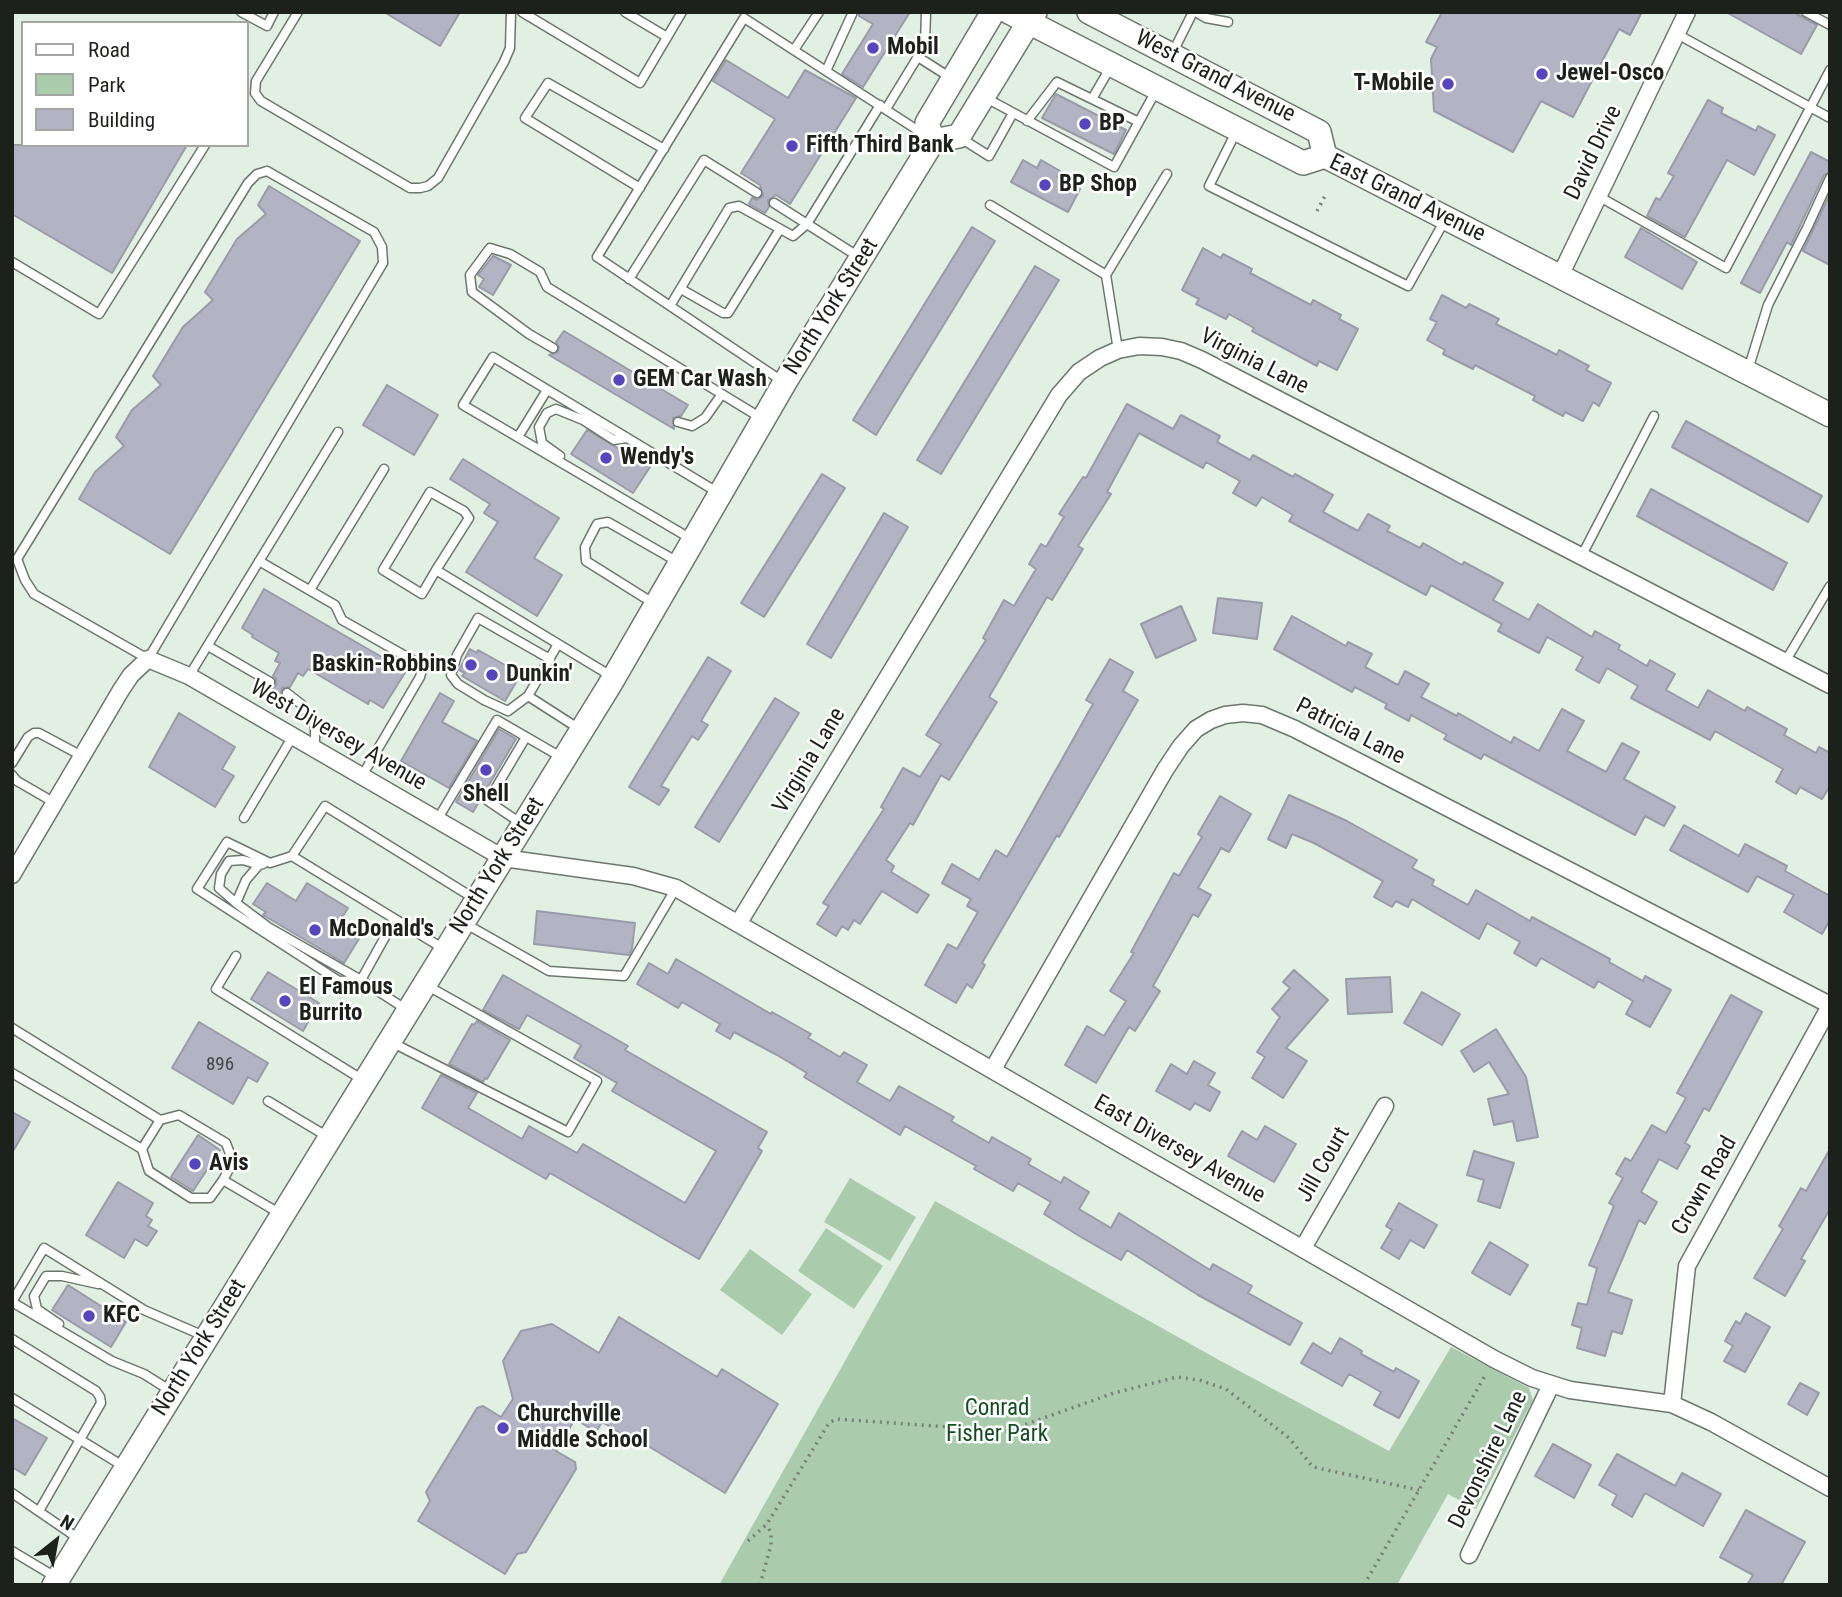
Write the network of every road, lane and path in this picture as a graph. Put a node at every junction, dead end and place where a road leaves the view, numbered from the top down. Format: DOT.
graph roads {
  1 [pos="241,12"];
  2 [pos="274,12"];
  3 [pos="298,12"];
  4 [pos="511,12"];
  5 [pos="523,12"];
  6 [pos="625,12"];
  7 [pos="682,12"];
  8 [pos="819,12"];
  9 [pos="853,12"];
  10 [pos="926,12"];
  11 [pos="993,12"];
  12 [pos="1089,12"];
  13 [pos="1194,12"];
  14 [pos="1687,12"];
  15 [pos="1806,12"];
  16 [pos="746,15"];
  17 [pos="1024,16"];
  18 [pos="1228,22"];
  19 [pos="1830,25"];
  20 [pos="1677,34"];
  21 [pos="667,37"];
  22 [pos="794,50"];
  23 [pos="1172,55"];
  24 [pos="918,57"];
  25 [pos="1111,65"];
  26 [pos="826,71"];
  27 [pos="1830,71"];
  28 [pos="952,79"];
  29 [pos="1158,88"];
  30 [pos="984,96"];
  31 [pos="1092,99"];
  32 [pos="883,107"];
  33 [pos="1811,107"];
  34 [pos="1013,113"];
  35 [pos="1830,118"];
  36 [pos="1027,121"];
  37 [pos="1139,122"];
  38 [pos="1237,130"];
  39 [pos="959,136"];
  40 [pos="933,141"];
  41 [pos="204,147"];
  42 [pos="664,149"];
  43 [pos="1325,156"];
  44 [pos="1167,174"];
  45 [pos="1830,177"];
  46 [pos="640,188"];
  47 [pos="757,193"];
  48 [pos="1326,194"];
  49 [pos="1598,197"];
  50 [pos="774,203"];
  51 [pos="989,205"];
  52 [pos="1317,211"];
  53 [pos="1446,218"];
  54 [pos="807,224"];
  55 [pos="780,229"];
  56 [pos="862,258"];
  57 [pos="12,262"];
  58 [pos="1106,275"];
  59 [pos="1560,276"];
  60 [pos="629,279"];
  61 [pos="681,289"];
  62 [pos="670,306"];
  63 [pos="553,348"];
  64 [pos="1118,350"];
  65 [pos="1748,372"];
  66 [pos="785,382"];
  67 [pos="547,390"];
  68 [pos="722,394"];
  69 [pos="1830,415"];
  70 [pos="1654,416"];
  71 [pos="763,420"];
  72 [pos="678,422"];
  73 [pos="338,432"];
  74 [pos="518,437"];
  75 [pos="627,438"];
  76 [pos="384,469"];
  77 [pos="586,477"];
  78 [pos="720,494"];
  79 [pos="693,540"];
  80 [pos="1581,556"];
  81 [pos="259,561"];
  82 [pos="680,564"];
  83 [pos="436,570"];
  84 [pos="1830,586"];
  85 [pos="310,590"];
  86 [pos="656,604"];
  87 [pos="558,644"];
  88 [pos="208,646"];
  89 [pos="148,659"];
  90 [pos="550,659"];
  91 [pos="1786,663"];
  92 [pos="189,676"];
  93 [pos="613,677"];
  94 [pos="270,682"];
  95 [pos="1830,685"];
  96 [pos="287,693"];
  97 [pos="528,696"];
  98 [pos="581,730"];
  99 [pos="293,736"];
  100 [pos="526,737"];
  101 [pos="316,749"];
  102 [pos="82,756"];
  103 [pos="564,758"];
  104 [pos="12,763"];
  105 [pos="12,775"];
  106 [pos="362,776"];
  107 [pos="55,803"];
  108 [pos="244,818"];
  109 [pos="437,820"];
  110 [pos="523,825"];
  111 [pos="292,856"];
  112 [pos="503,858"];
  113 [pos="270,863"];
  114 [pos="259,865"];
  115 [pos="12,875"];
  116 [pos="676,888"];
  117 [pos="477,900"];
  118 [pos="236,902"];
  119 [pos="395,919"];
  120 [pos="464,922"];
  121 [pos="738,924"];
  122 [pos="446,950"];
  123 [pos="236,956"];
  124 [pos="361,980"];
  125 [pos="425,984"];
  126 [pos="1830,1006"];
  127 [pos="408,1011"];
  128 [pos="12,1028"];
  129 [pos="390,1041"];
  130 [pos="993,1069"];
  131 [pos="12,1073"];
  132 [pos="365,1082"];
  133 [pos="268,1101"];
  134 [pos="1385,1105"];
  135 [pos="160,1120"];
  136 [pos="330,1138"];
  137 [pos="142,1149"];
  138 [pos="223,1181"];
  139 [pos="283,1215"];
  140 [pos="1303,1248"];
  141 [pos="104,1286"];
  142 [pos="207,1337"];
  143 [pos="12,1339"];
  144 [pos="1494,1359"];
  145 [pos="111,1361"];
  146 [pos="1551,1385"];
  147 [pos="173,1393"];
  148 [pos="12,1398"];
  149 [pos="1672,1404"];
  150 [pos="80,1440"];
  151 [pos="126,1468"];
  152 [pos="1830,1488"];
  153 [pos="1419,1490"];
  154 [pos="12,1493"];
  155 [pos="39,1511"];
  156 [pos="767,1524"];
  157 [pos="82,1541"];
  158 [pos="748,1541"];
  159 [pos="12,1551"];
  160 [pos="1469,1555"];
  161 [pos="56,1582"];
  162 [pos="760,1585"];
  163 [pos="1364,1585"];
  1 -- 2 [label="lane"];
  3 -- 4 [label="lane"];
  5 -- 21 [label="lane"];
  6 -- 21 [label="lane"];
  7 -- 21 [label="lane"];
  8 -- 22 [label="lane"];
  9 -- 26 [label="lane"];
  10 -- 24 [label="lane"];
  11 -- 28 [label="main road, North York Street"];
  12 -- 23 [label="main road, West Grand Avenue"];
  13 -- 18 [label="lane"];
  13 -- 23 [label="lane"];
  14 -- 20 [label="street, David Drive"];
  15 -- 19 [label="lane"];
  16 -- 22 [label="lane"];
  16 -- 42 [label="lane"];
  17 -- 25 [label="main road, East Grand Avenue"];
  17 -- 30 [label="main road"];
  20 -- 33 [label="lane"];
  20 -- 49 [label="street, David Drive"];
  22 -- 26 [label="lane"];
  23 -- 43 [label="main road, West Grand Avenue"];
  24 -- 28 [label="lane"];
  24 -- 32 [label="lane"];
  25 -- 29 [label="main road, East Grand Avenue"];
  25 -- 31 [label="lane"];
  26 -- 32 [label="lane"];
  27 -- 33 [label="lane"];
  28 -- 40 [label="main road, North York Street"];
  29 -- 37 [label="lane"];
  29 -- 38 [label="main road, East Grand Avenue"];
  30 -- 34 [label="lane"];
  30 -- 39 [label="main road"];
  31 -- 36 [label="lane"];
  31 -- 37 [label="lane"];
  32 -- 40 [label="lane"];
  32 -- 54 [label="lane"];
  33 -- 35 [label="lane"];
  33 -- 49 [label="lane"];
  34 -- 36 [label="lane"];
  34 -- 39 [label="lane"];
  36 -- 37 [label="lane"];
  38 -- 43 [label="main road, East Grand Avenue"];
  38 -- 53 [label="lane"];
  39 -- 40 [label="main road"];
  40 -- 56 [label="main road, North York Street"];
  41 -- 57 [label="lane"];
  42 -- 46 [label="lane"];
  42 -- 46 [label="lane"];
  43 -- 53 [label="main road, East Grand Avenue"];
  44 -- 58 [label="lane"];
  45 -- 65 [label="lane"];
  46 -- 60 [label="lane"];
  47 -- 60 [label="lane"];
  48 -- 52 [label="path"];
  49 -- 59 [label="street, David Drive"];
  50 -- 54 [label="lane"];
  51 -- 58 [label="lane"];
  53 -- 59 [label="main road, East Grand Avenue"];
  54 -- 55 [label="lane"];
  54 -- 56 [label="lane"];
  55 -- 61 [label="lane"];
  55 -- 61 [label="lane"];
  56 -- 66 [label="main road, North York Street"];
  58 -- 64 [label="lane"];
  59 -- 65 [label="main road, East Grand Avenue"];
  60 -- 62 [label="lane"];
  61 -- 62 [label="lane"];
  62 -- 66 [label="lane"];
  63 -- 68 [label="lane"];
  64 -- 80 [label="street, Virginia Lane"];
  64 -- 121 [label="street, Virginia Lane"];
  65 -- 69 [label="main road, East Grand Avenue"];
  66 -- 71 [label="main road, North York Street"];
  67 -- 74 [label="lane"];
  67 -- 74 [label="lane"];
  67 -- 75 [label="lane"];
  68 -- 71 [label="lane"];
  68 -- 72 [label="lane"];
  70 -- 80 [label="lane"];
  71 -- 78 [label="main road, North York Street"];
  73 -- 81 [label="lane"];
  74 -- 77 [label="lane"];
  75 -- 77 [label="lane"];
  75 -- 78 [label="lane"];
  76 -- 85 [label="lane"];
  77 -- 79 [label="lane"];
  78 -- 79 [label="main road, North York Street"];
  79 -- 82 [label="main road, North York Street"];
  80 -- 91 [label="street, Virginia Lane"];
  81 -- 85 [label="lane"];
  81 -- 88 [label="lane"];
  82 -- 86 [label="main road, North York Street"];
  82 -- 86 [label="lane"];
  83 -- 83 [label="lane"];
  83 -- 87 [label="lane"];
  84 -- 91 [label="lane"];
  85 -- 106 [label="lane"];
  86 -- 93 [label="main road, North York Street"];
  87 -- 90 [label="lane"];
  87 -- 93 [label="lane"];
  88 -- 92 [label="lane"];
  88 -- 94 [label="lane"];
  89 -- 89 [label="lane"];
  89 -- 92 [label="street, West Diversey Avenue"];
  89 -- 102 [label="street"];
  90 -- 97 [label="lane"];
  90 -- 97 [label="lane"];
  91 -- 95 [label="street, Virginia Lane"];
  92 -- 99 [label="street, West Diversey Avenue"];
  93 -- 98 [label="main road, North York Street"];
  96 -- 101 [label="lane"];
  97 -- 98 [label="lane"];
  98 -- 103 [label="main road, North York Street"];
  99 -- 101 [label="street, West Diversey Avenue"];
  99 -- 108 [label="lane"];
  100 -- 103 [label="lane"];
  100 -- 109 [label="lane"];
  100 -- 110 [label="lane"];
  101 -- 106 [label="street, West Diversey Avenue"];
  102 -- 104 [label="lane"];
  102 -- 107 [label="street"];
  103 -- 110 [label="main road, North York Street"];
  105 -- 107 [label="lane"];
  106 -- 109 [label="street, West Diversey Avenue"];
  107 -- 115 [label="street"];
  109 -- 112 [label="street, West Diversey Avenue"];
  110 -- 112 [label="main road, North York Street"];
  111 -- 113 [label="lane"];
  111 -- 117 [label="lane"];
  111 -- 119 [label="lane"];
  112 -- 116 [label="street, East Diversey Avenue"];
  112 -- 117 [label="main road, North York Street"];
  113 -- 114 [label="lane"];
  113 -- 124 [label="lane"];
  114 -- 118 [label="lane"];
  114 -- 118 [label="lane"];
  116 -- 120 [label="lane"];
  116 -- 121 [label="street, East Diversey Avenue"];
  117 -- 120 [label="main road, North York Street"];
  118 -- 124 [label="lane"];
  119 -- 122 [label="lane"];
  119 -- 124 [label="lane"];
  120 -- 122 [label="main road, North York Street"];
  121 -- 130 [label="street, East Diversey Avenue"];
  122 -- 125 [label="main road, North York Street"];
  123 -- 132 [label="lane"];
  124 -- 127 [label="lane"];
  125 -- 127 [label="main road, North York Street"];
  125 -- 129 [label="lane"];
  126 -- 130 [label="street, Patricia Lane"];
  126 -- 149 [label="street, Crown Road"];
  127 -- 129 [label="main road, North York Street"];
  128 -- 135 [label="lane"];
  129 -- 132 [label="main road, North York Street"];
  130 -- 140 [label="street, East Diversey Avenue"];
  131 -- 137 [label="lane"];
  132 -- 136 [label="main road, North York Street"];
  133 -- 136 [label="lane"];
  134 -- 140 [label="street, Jill Court"];
  135 -- 137 [label="lane"];
  135 -- 138 [label="lane"];
  136 -- 139 [label="main road, North York Street"];
  137 -- 138 [label="lane"];
  138 -- 139 [label="lane"];
  139 -- 142 [label="main road, North York Street"];
  140 -- 144 [label="street, East Diversey Avenue"];
  141 -- 142 [label="lane"];
  141 -- 145 [label="lane"];
  141 -- 145 [label="lane"];
  142 -- 147 [label="main road, North York Street"];
  143 -- 150 [label="lane"];
  144 -- 146 [label="street, East Diversey Avenue"];
  144 -- 153 [label="path"];
  145 -- 147 [label="lane"];
  146 -- 149 [label="street, East Diversey Avenue"];
  146 -- 160 [label="street, Devonshire Lane"];
  147 -- 151 [label="main road, North York Street"];
  148 -- 150 [label="lane"];
  149 -- 152 [label="street, East Diversey Avenue"];
  150 -- 151 [label="lane"];
  150 -- 155 [label="lane"];
  151 -- 157 [label="main road, North York Street"];
  153 -- 156 [label="path"];
  153 -- 163 [label="path"];
  154 -- 155 [label="lane"];
  155 -- 157 [label="lane"];
  156 -- 158 [label="path"];
  156 -- 162 [label="path"];
  157 -- 161 [label="main road, North York Street"];
  159 -- 161 [label="lane"];
}
